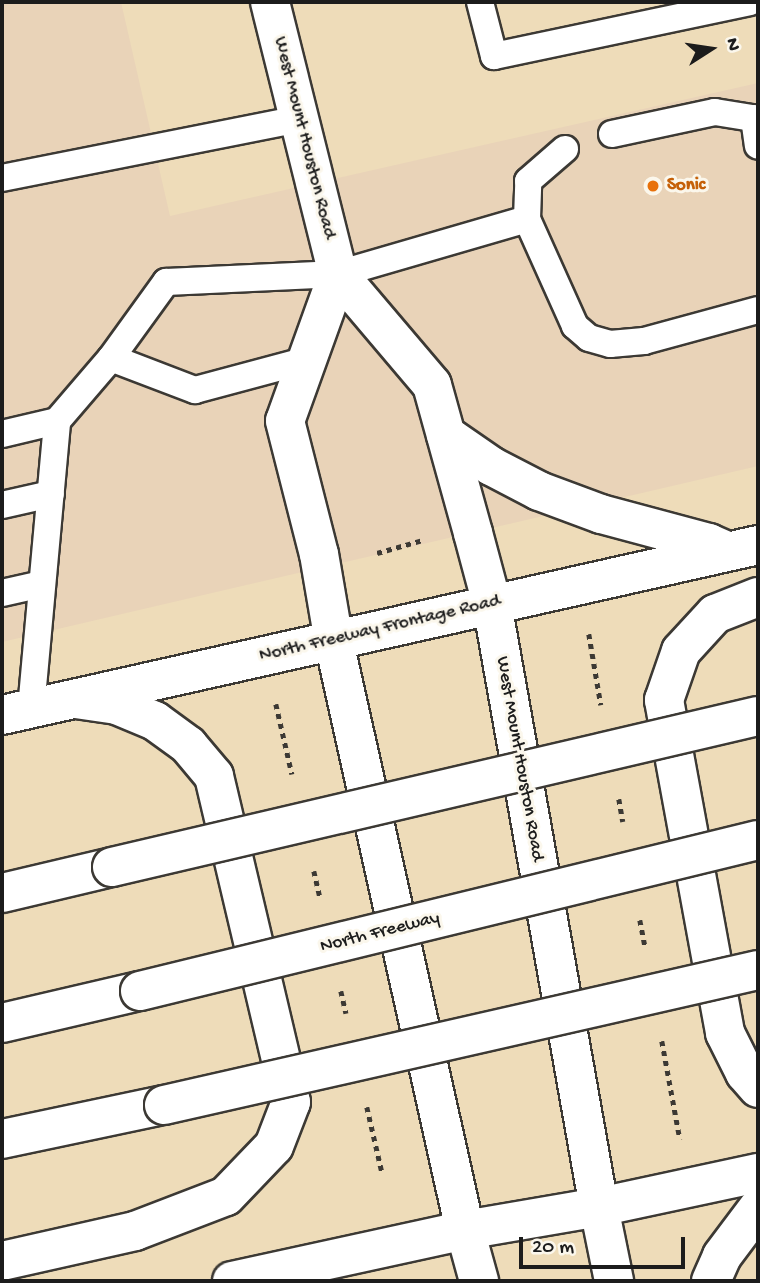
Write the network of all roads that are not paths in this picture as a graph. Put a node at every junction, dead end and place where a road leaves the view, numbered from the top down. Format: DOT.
graph roads {
  1 [pos="270,2"];
  2 [pos="480,2"];
  3 [pos="750,2"];
  4 [pos="299,119"];
  5 [pos="756,119"];
  6 [pos="612,134"];
  7 [pos="758,146"];
  8 [pos="565,149"];
  9 [pos="2,178"];
  10 [pos="527,219"];
  11 [pos="338,274"];
  12 [pos="758,310"];
  13 [pos="111,358"];
  14 [pos="307,360"];
  15 [pos="57,421"];
  16 [pos="2,434"];
  17 [pos="446,436"];
  18 [pos="51,494"];
  19 [pos="2,505"];
  20 [pos="744,548"];
  21 [pos="42,584"];
  22 [pos="2,593"];
  23 [pos="758,597"];
  24 [pos="492,604"];
  25 [pos="334,642"];
  26 [pos="77,699"];
  27 [pos="16,712"];
  28 [pos="758,716"];
  29 [pos="758,840"];
  30 [pos="2,893"];
  31 [pos="758,970"];
  32 [pos="2,1023"];
  33 [pos="758,1088"];
  34 [pos="2,1139"];
  35 [pos="758,1173"];
  36 [pos="599,1207"];
  37 [pos="758,1208"];
  38 [pos="465,1230"];
  39 [pos="2,1261"];
  40 [pos="232,1281"];
  41 [pos="479,1281"];
  42 [pos="614,1281"];
  43 [pos="712,1281"];
  1 -- 4 [label="main road, West Mount Houston Road"];
  2 -- 3 [label="lane"];
  4 -- 9 [label="lane"];
  4 -- 11 [label="main road, West Mount Houston Road"];
  5 -- 6 [label="lane"];
  5 -- 7 [label="lane"];
  8 -- 10 [label="lane"];
  10 -- 11 [label="lane"];
  10 -- 12 [label="lane"];
  11 -- 13 [label="lane"];
  11 -- 14 [label="main road"];
  11 -- 17 [label="main road, West Mount Houston Road"];
  13 -- 14 [label="lane"];
  13 -- 15 [label="lane"];
  14 -- 25 [label="main road"];
  15 -- 16 [label="lane"];
  15 -- 18 [label="lane"];
  17 -- 20 [label="main road"];
  17 -- 24 [label="main road, West Mount Houston Road"];
  18 -- 19 [label="lane"];
  18 -- 21 [label="lane"];
  20 -- 24 [label="main road, North Freeway Frontage Road"];
  21 -- 22 [label="lane"];
  21 -- 27 [label="lane"];
  23 -- 33 [label="main road"];
  24 -- 25 [label="main road, North Freeway Frontage Road"];
  24 -- 36 [label="main road, West Mount Houston Road"];
  25 -- 26 [label="main road, North Freeway Frontage Road"];
  25 -- 38 [label="main road"];
  26 -- 27 [label="main road, North Freeway Frontage Road"];
  26 -- 39 [label="main road"];
  28 -- 30 [label="main road, bridge"];
  29 -- 32 [label="main road, North Freeway, bridge"];
  31 -- 34 [label="main road, bridge"];
  35 -- 36 [label="main road"];
  36 -- 38 [label="main road"];
  36 -- 42 [label="main road, West Mount Houston Road"];
  37 -- 43 [label="main road"];
  38 -- 40 [label="main road"];
  38 -- 41 [label="main road"];
}
